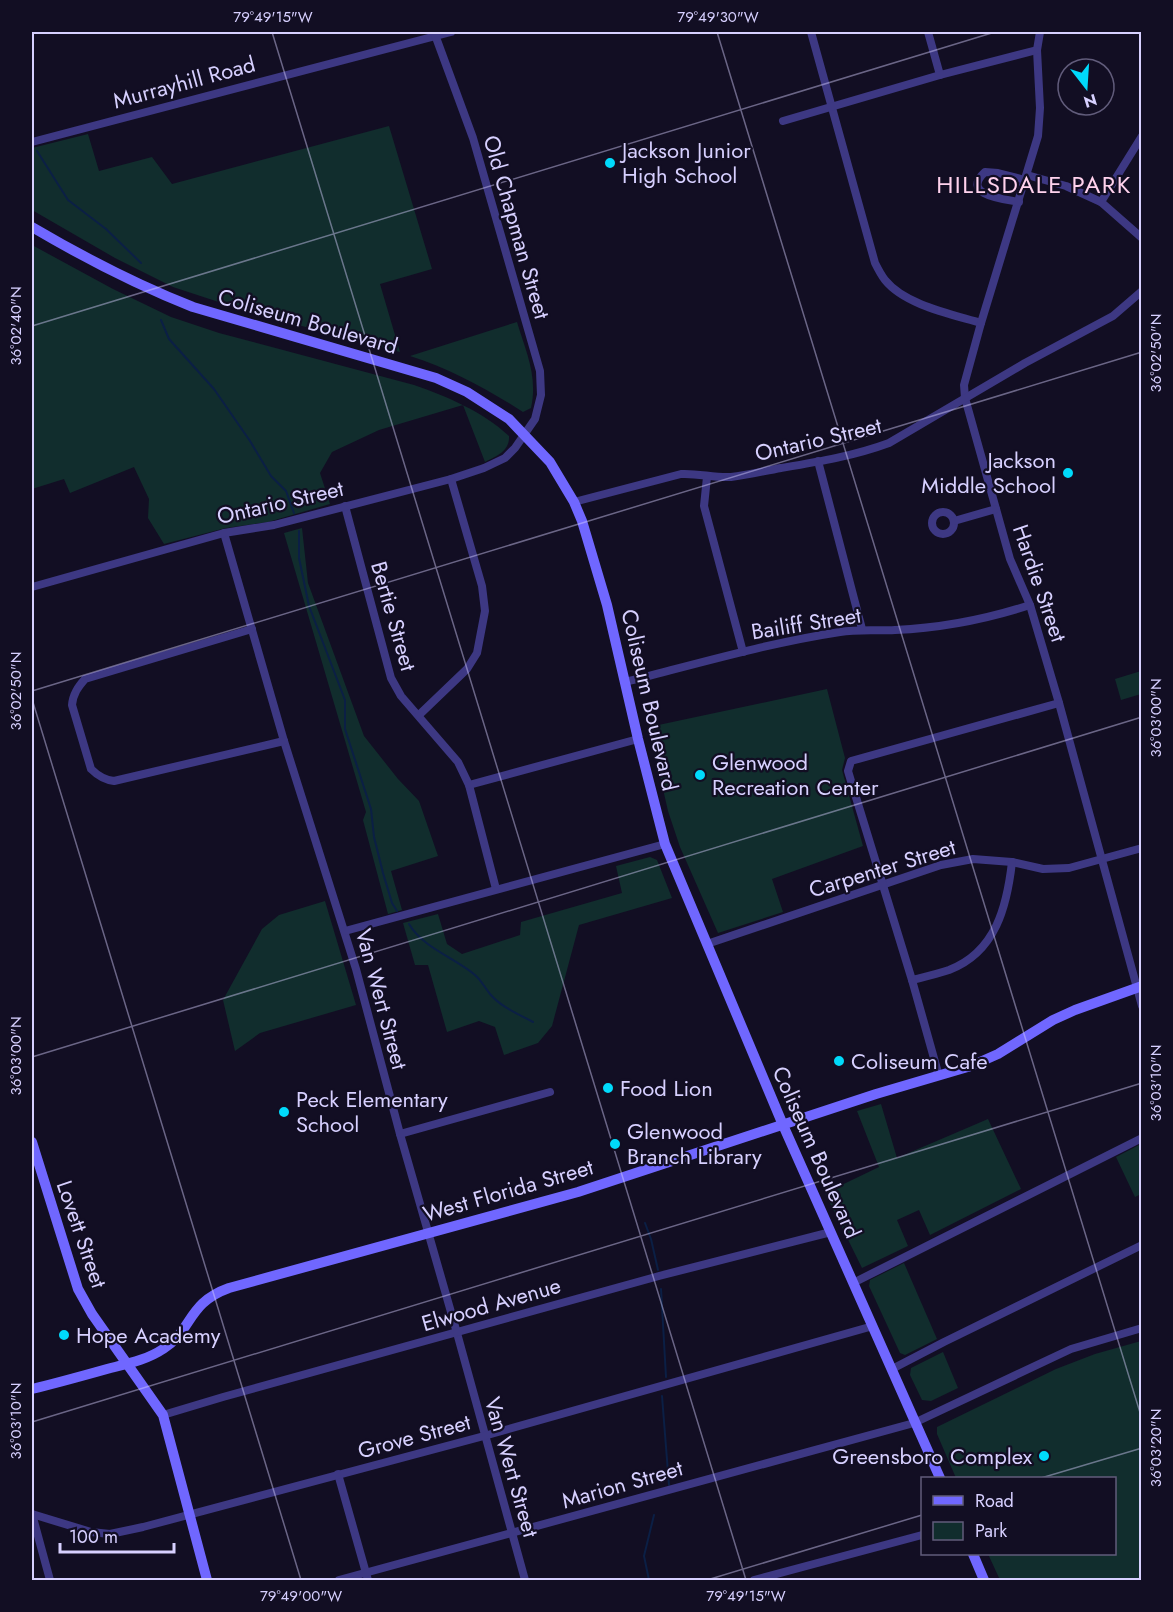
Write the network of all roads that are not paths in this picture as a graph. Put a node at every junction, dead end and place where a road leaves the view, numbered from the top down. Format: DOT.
graph roads {
  1 [pos="452,32"];
  2 [pos="811,32"];
  3 [pos="928,32"];
  4 [pos="1040,32"];
  5 [pos="434,34"];
  6 [pos="1037,50"];
  7 [pos="940,75"];
  8 [pos="832,107"];
  9 [pos="783,121"];
  10 [pos="1142,136"];
  11 [pos="32,142"];
  12 [pos="1026,178"];
  13 [pos="1019,202"];
  14 [pos="1101,202"];
  15 [pos="32,227"];
  16 [pos="1142,238"];
  17 [pos="1142,291"];
  18 [pos="981,323"];
  19 [pos="965,398"];
  20 [pos="525,434"];
  21 [pos="818,461"];
  22 [pos="707,477"];
  23 [pos="451,479"];
  24 [pos="574,502"];
  25 [pos="345,506"];
  26 [pos="996,509"];
  27 [pos="954,520"];
  28 [pos="224,533"];
  29 [pos="32,586"];
  30 [pos="1030,605"];
  31 [pos="252,629"];
  32 [pos="862,629"];
  33 [pos="743,652"];
  34 [pos="626,682"];
  35 [pos="1059,703"];
  36 [pos="419,716"];
  37 [pos="638,739"];
  38 [pos="284,741"];
  39 [pos="469,785"];
  40 [pos="665,844"];
  41 [pos="1142,848"];
  42 [pos="1102,859"];
  43 [pos="1012,862"];
  44 [pos="883,885"];
  45 [pos="496,889"];
  46 [pos="345,931"];
  47 [pos="707,944"];
  48 [pos="912,980"];
  49 [pos="1139,987"];
  50 [pos="1142,1006"];
  51 [pos="939,1076"];
  52 [pos="550,1092"];
  53 [pos="783,1125"];
  54 [pos="400,1134"];
  55 [pos="1142,1138"];
  56 [pos="32,1142"];
  57 [pos="831,1232"];
  58 [pos="428,1234"];
  59 [pos="1142,1245"];
  60 [pos="853,1283"];
  61 [pos="873,1326"];
  62 [pos="1142,1328"];
  63 [pos="457,1333"];
  64 [pos="126,1363"];
  65 [pos="892,1369"];
  66 [pos="32,1389"];
  67 [pos="163,1416"];
  68 [pos="914,1423"];
  69 [pos="484,1436"];
  70 [pos="338,1474"];
  71 [pos="939,1477"];
  72 [pos="32,1514"];
  73 [pos="190,1515"];
  74 [pos="513,1534"];
  75 [pos="921,1535"];
  76 [pos="973,1555"];
  77 [pos="367,1577"];
  78 [pos="50,1581"];
  79 [pos="207,1581"];
  80 [pos="339,1581"];
  81 [pos="525,1581"];
  82 [pos="754,1581"];
  83 [pos="984,1581"];
  1 -- 5 [label="street, Murrayhill Road"];
  2 -- 8 [label="street"];
  3 -- 7 [label="street"];
  4 -- 6 [label="street, Hardie Street"];
  5 -- 11 [label="street, Murrayhill Road"];
  5 -- 20 [label="street, Old Chapman Street"];
  6 -- 7 [label="street"];
  6 -- 12 [label="street, Hardie Street"];
  7 -- 8 [label="street"];
  8 -- 9 [label="street"];
  8 -- 18 [label="street"];
  10 -- 14 [label="street"];
  12 -- 13 [label="street, Hardie Street"];
  12 -- 13 [label="street"];
  12 -- 14 [label="street"];
  13 -- 18 [label="street, Hardie Street"];
  14 -- 16 [label="street"];
  15 -- 20 [label="main road, Coliseum Boulevard"];
  17 -- 19 [label="street, Ontario Street"];
  18 -- 19 [label="street, Hardie Street"];
  19 -- 21 [label="street, Ontario Street"];
  19 -- 26 [label="street, Hardie Street"];
  20 -- 23 [label="street, Ontario Street"];
  20 -- 24 [label="main road, Coliseum Boulevard"];
  21 -- 22 [label="street, Ontario Street"];
  21 -- 32 [label="street"];
  22 -- 24 [label="street, Ontario Street"];
  22 -- 33 [label="street"];
  23 -- 25 [label="street, Ontario Street"];
  23 -- 36 [label="street"];
  24 -- 34 [label="main road, Coliseum Boulevard"];
  25 -- 28 [label="street, Ontario Street"];
  25 -- 36 [label="street, Bertie Street"];
  26 -- 27 [label="street"];
  26 -- 30 [label="street, Hardie Street"];
  28 -- 29 [label="street, Ontario Street"];
  28 -- 31 [label="street, Van Wert Street"];
  30 -- 32 [label="street, Bailiff Street"];
  30 -- 35 [label="street, Hardie Street"];
  31 -- 38 [label="street, Van Wert Street"];
  31 -- 38 [label="street"];
  32 -- 33 [label="street, Bailiff Street"];
  33 -- 34 [label="street, Bailiff Street"];
  34 -- 37 [label="main road, Coliseum Boulevard"];
  35 -- 42 [label="street, Hardie Street"];
  35 -- 44 [label="street"];
  36 -- 39 [label="street, Bertie Street"];
  37 -- 39 [label="street"];
  37 -- 40 [label="main road, Coliseum Boulevard"];
  38 -- 46 [label="street, Van Wert Street"];
  39 -- 45 [label="street, Bertie Street"];
  40 -- 45 [label="street"];
  40 -- 47 [label="main road, Coliseum Boulevard"];
  41 -- 42 [label="street, Carpenter Street"];
  42 -- 43 [label="street, Carpenter Street"];
  42 -- 49 [label="street, Hardie Street"];
  43 -- 44 [label="street, Carpenter Street"];
  43 -- 48 [label="street"];
  44 -- 47 [label="street, Carpenter Street"];
  44 -- 48 [label="street"];
  45 -- 46 [label="street"];
  46 -- 54 [label="street, Van Wert Street"];
  47 -- 53 [label="main road, Coliseum Boulevard"];
  48 -- 51 [label="street"];
  49 -- 50 [label="street, Hardie Street"];
  49 -- 51 [label="main road, West Florida Street"];
  51 -- 53 [label="main road, West Florida Street"];
  52 -- 54 [label="street"];
  53 -- 57 [label="main road, Coliseum Boulevard"];
  53 -- 58 [label="main road, West Florida Street"];
  54 -- 58 [label="street, Van Wert Street"];
  55 -- 60 [label="street"];
  56 -- 64 [label="main road, Lovett Street"];
  57 -- 60 [label="main road, Coliseum Boulevard"];
  57 -- 63 [label="street, Elwood Avenue"];
  58 -- 63 [label="street, Van Wert Street"];
  58 -- 64 [label="main road, West Florida Street"];
  59 -- 65 [label="street"];
  60 -- 61 [label="main road, Coliseum Boulevard"];
  61 -- 65 [label="main road, Coliseum Boulevard"];
  61 -- 69 [label="street, Grove Street"];
  62 -- 68 [label="street, Marion Street"];
  63 -- 67 [label="street, Elwood Avenue"];
  63 -- 69 [label="street, Van Wert Street"];
  64 -- 66 [label="main road, West Florida Street"];
  64 -- 67 [label="main road, Lovett Street"];
  65 -- 68 [label="main road, Coliseum Boulevard"];
  67 -- 73 [label="main road, Lovett Street"];
  68 -- 71 [label="main road, Coliseum Boulevard"];
  68 -- 74 [label="street, Marion Street"];
  69 -- 70 [label="street, Grove Street"];
  69 -- 74 [label="street, Van Wert Street"];
  70 -- 73 [label="street, Grove Street"];
  70 -- 77 [label="street"];
  72 -- 73 [label="street, Grove Street"];
  72 -- 78 [label="street"];
  73 -- 79 [label="main road, Lovett Street"];
  74 -- 77 [label="street, Marion Street"];
  74 -- 81 [label="street, Van Wert Street"];
  75 -- 82 [label="street"];
  76 -- 83 [label="main road"];
  77 -- 80 [label="street, Marion Street"];
}
